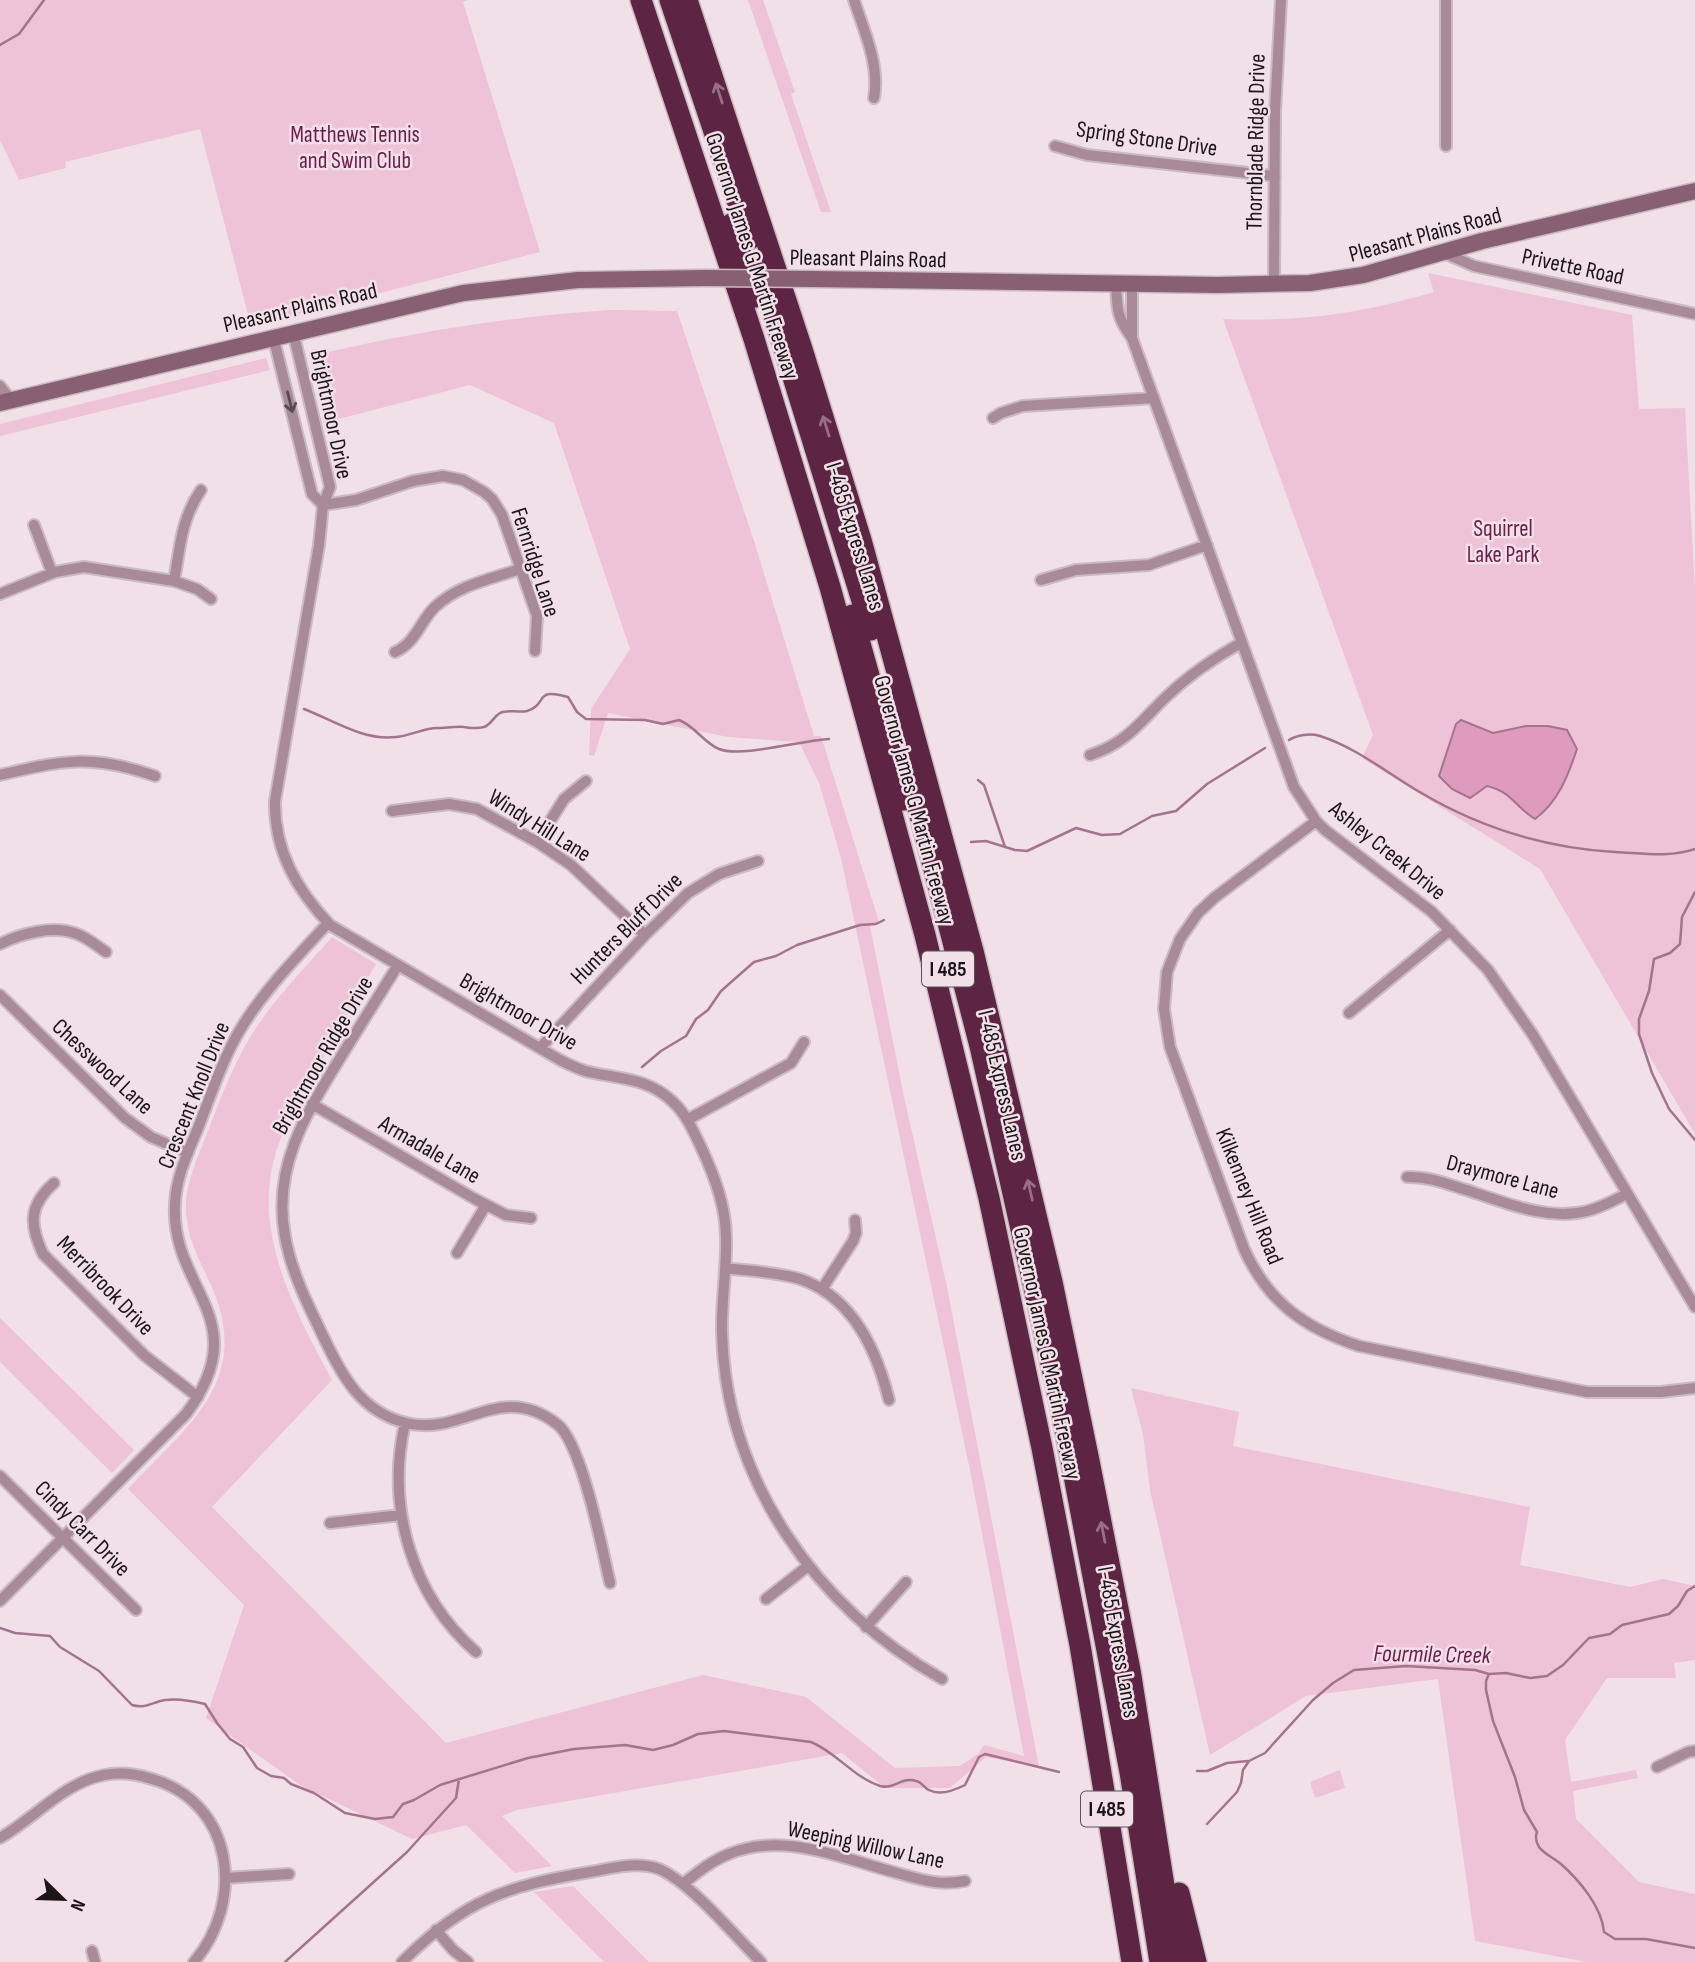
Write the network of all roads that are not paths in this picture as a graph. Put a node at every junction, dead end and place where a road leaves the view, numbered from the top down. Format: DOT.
graph roads {
  1 [pos="641,0"];
  2 [pos="655,0"];
  3 [pos="670,0"];
  4 [pos="687,0"];
  5 [pos="854,0"];
  6 [pos="1281,0"];
  7 [pos="1446,0"];
  8 [pos="874,98"];
  9 [pos="1055,146"];
  10 [pos="1446,146"];
  11 [pos="1275,176"];
  12 [pos="1695,191"];
  13 [pos="724,202"];
  14 [pos="1444,253"];
  15 [pos="1124,284"];
  16 [pos="1274,284"];
  17 [pos="1695,314"];
  18 [pos="293,332"];
  19 [pos="273,336"];
  20 [pos="754,339"];
  21 [pos="0,386"];
  22 [pos="1154,398"];
  23 [pos="6,401"];
  24 [pos="993,418"];
  25 [pos="201,490"];
  26 [pos="323,505"];
  27 [pos="34,525"];
  28 [pos="1207,545"];
  29 [pos="520,569"];
  30 [pos="52,573"];
  31 [pos="1041,580"];
  32 [pos="174,581"];
  33 [pos="0,594"];
  34 [pos="211,599"];
  35 [pos="1241,643"];
  36 [pos="535,651"];
  37 [pos="395,652"];
  38 [pos="1090,755"];
  39 [pos="0,775"];
  40 [pos="155,776"];
  41 [pos="586,781"];
  42 [pos="392,811"];
  43 [pos="1316,821"];
  44 [pos="537,842"];
  45 [pos="758,861"];
  46 [pos="328,923"];
  47 [pos="1450,930"];
  48 [pos="645,935"];
  49 [pos="0,944"];
  50 [pos="106,952"];
  51 [pos="398,965"];
  52 [pos="0,995"];
  53 [pos="9,1003"];
  54 [pos="0,1012"];
  55 [pos="1349,1013"];
  56 [pos="804,1042"];
  57 [pos="540,1048"];
  58 [pos="312,1104"];
  59 [pos="687,1120"];
  60 [pos="188,1153"];
  61 [pos="1407,1177"];
  62 [pos="54,1183"];
  63 [pos="1627,1194"];
  64 [pos="485,1205"];
  65 [pos="531,1219"];
  66 [pos="855,1220"];
  67 [pos="457,1253"];
  68 [pos="725,1268"];
  69 [pos="822,1289"];
  70 [pos="1695,1307"];
  71 [pos="1695,1388"];
  72 [pos="198,1397"];
  73 [pos="889,1400"];
  74 [pos="405,1423"];
  75 [pos="0,1476"];
  76 [pos="401,1515"];
  77 [pos="330,1522"];
  78 [pos="64,1538"];
  79 [pos="808,1566"];
  80 [pos="906,1582"];
  81 [pos="610,1583"];
  82 [pos="766,1599"];
  83 [pos="0,1601"];
  84 [pos="136,1610"];
  85 [pos="866,1627"];
  86 [pos="476,1652"];
  87 [pos="942,1679"];
  88 [pos="1695,1751"];
  89 [pos="1657,1767"];
  90 [pos="1147,1770"];
  91 [pos="0,1838"];
  92 [pos="289,1874"];
  93 [pos="226,1878"];
  94 [pos="965,1881"];
  95 [pos="684,1882"];
  96 [pos="436,1930"];
  97 [pos="194,1962"];
  98 [pos="402,1962"];
  99 [pos="468,1962"];
  100 [pos="761,1962"];
  101 [pos="1130,1962"];
  102 [pos="1144,1962"];
  103 [pos="1160,1962"];
  104 [pos="1176,1962"];
  105 [pos="1196,1962"];
  1 -- 20 [label="highway, Governor James G Martin Freeway / I 485"];
  2 -- 13 [label="highway, I-485 Express Lanes / I 485"];
  3 -- 103 [label="highway, I-485 Express Lanes / I 485"];
  90 -- 4 [label="highway, Governor James G Martin Freeway / I 485, one-way"];
  5 -- 8 [label="street"];
  6 -- 11 [label="street, Thornblade Ridge Drive"];
  7 -- 10 [label="street"];
  9 -- 11 [label="street, Spring Stone Drive"];
  11 -- 16 [label="street, Thornblade Ridge Drive"];
  12 -- 14 [label="street, Pleasant Plains Road"];
  13 -- 20 [label="highway"];
  13 -- 102 [label="highway, I-485 Express Lanes / I 485"];
  14 -- 16 [label="street, Pleasant Plains Road"];
  14 -- 17 [label="street, Privette Road"];
  15 -- 16 [label="street, Pleasant Plains Road"];
  15 -- 18 [label="street, Pleasant Plains Road, bridge"];
  15 -- 22 [label="street, Ashley Creek Drive"];
  18 -- 19 [label="street, Pleasant Plains Road"];
  18 -- 26 [label="street, Brightmoor Drive"];
  19 -- 23 [label="street, Pleasant Plains Road"];
  19 -- 26 [label="street, Brightmoor Drive, one-way"];
  20 -- 101 [label="highway, Governor James G Martin Freeway / I 485"];
  21 -- 23 [label="street"];
  22 -- 24 [label="street"];
  22 -- 28 [label="street, Ashley Creek Drive"];
  25 -- 32 [label="street"];
  26 -- 29 [label="street, Fernridge Lane"];
  26 -- 46 [label="street, Brightmoor Drive"];
  27 -- 30 [label="street"];
  28 -- 31 [label="street"];
  28 -- 35 [label="street, Ashley Creek Drive"];
  29 -- 36 [label="street, Fernridge Lane"];
  29 -- 37 [label="street"];
  30 -- 32 [label="street"];
  30 -- 33 [label="street"];
  32 -- 34 [label="street"];
  35 -- 38 [label="street"];
  35 -- 43 [label="street, Ashley Creek Drive"];
  39 -- 40 [label="street"];
  41 -- 44 [label="street"];
  42 -- 44 [label="street, Windy Hill Lane"];
  43 -- 47 [label="street, Ashley Creek Drive"];
  43 -- 71 [label="street, Kilkenney Hill Road"];
  44 -- 48 [label="street, Windy Hill Lane"];
  45 -- 48 [label="street, Hunters Bluff Drive"];
  46 -- 51 [label="street, Brightmoor Drive"];
  46 -- 60 [label="street, Crescent Knoll Drive"];
  47 -- 55 [label="street"];
  47 -- 63 [label="street, Ashley Creek Drive"];
  48 -- 57 [label="street, Hunters Bluff Drive"];
  49 -- 50 [label="street"];
  51 -- 57 [label="street, Brightmoor Drive"];
  51 -- 58 [label="street, Brightmoor Ridge Drive"];
  52 -- 53 [label="street, Chesswood Lane"];
  53 -- 54 [label="street"];
  53 -- 60 [label="street, Chesswood Lane"];
  56 -- 59 [label="street"];
  57 -- 59 [label="street, Brightmoor Drive"];
  58 -- 64 [label="street, Armadale Lane"];
  58 -- 74 [label="street, Brightmoor Ridge Drive"];
  59 -- 68 [label="street, Brightmoor Drive"];
  60 -- 72 [label="street, Crescent Knoll Drive"];
  61 -- 63 [label="street, Draymore Lane"];
  62 -- 72 [label="street, Merribrook Drive"];
  63 -- 70 [label="street, Ashley Creek Drive"];
  64 -- 65 [label="street, Armadale Lane"];
  64 -- 67 [label="street"];
  66 -- 69 [label="street"];
  68 -- 69 [label="street"];
  68 -- 79 [label="street, Brightmoor Drive"];
  69 -- 73 [label="street"];
  72 -- 78 [label="street, Crescent Knoll Drive"];
  74 -- 76 [label="street"];
  74 -- 81 [label="street, Brightmoor Ridge Drive"];
  75 -- 78 [label="street, Cindy Carr Drive"];
  76 -- 77 [label="street"];
  76 -- 86 [label="street"];
  78 -- 83 [label="street, Crescent Knoll Drive"];
  78 -- 84 [label="street, Cindy Carr Drive"];
  79 -- 82 [label="street"];
  79 -- 85 [label="street, Brightmoor Drive"];
  80 -- 85 [label="street"];
  85 -- 87 [label="street, Brightmoor Drive"];
  88 -- 89 [label="street"];
  90 -- 104 [label="highway, Governor James G Martin Freeway / I 485"];
  90 -- 105 [label="highway"];
  91 -- 93 [label="street"];
  92 -- 93 [label="street"];
  93 -- 97 [label="street"];
  94 -- 95 [label="street, Weeping Willow Lane"];
  95 -- 96 [label="street"];
  95 -- 100 [label="street"];
  96 -- 98 [label="street"];
  96 -- 99 [label="street"];
}
